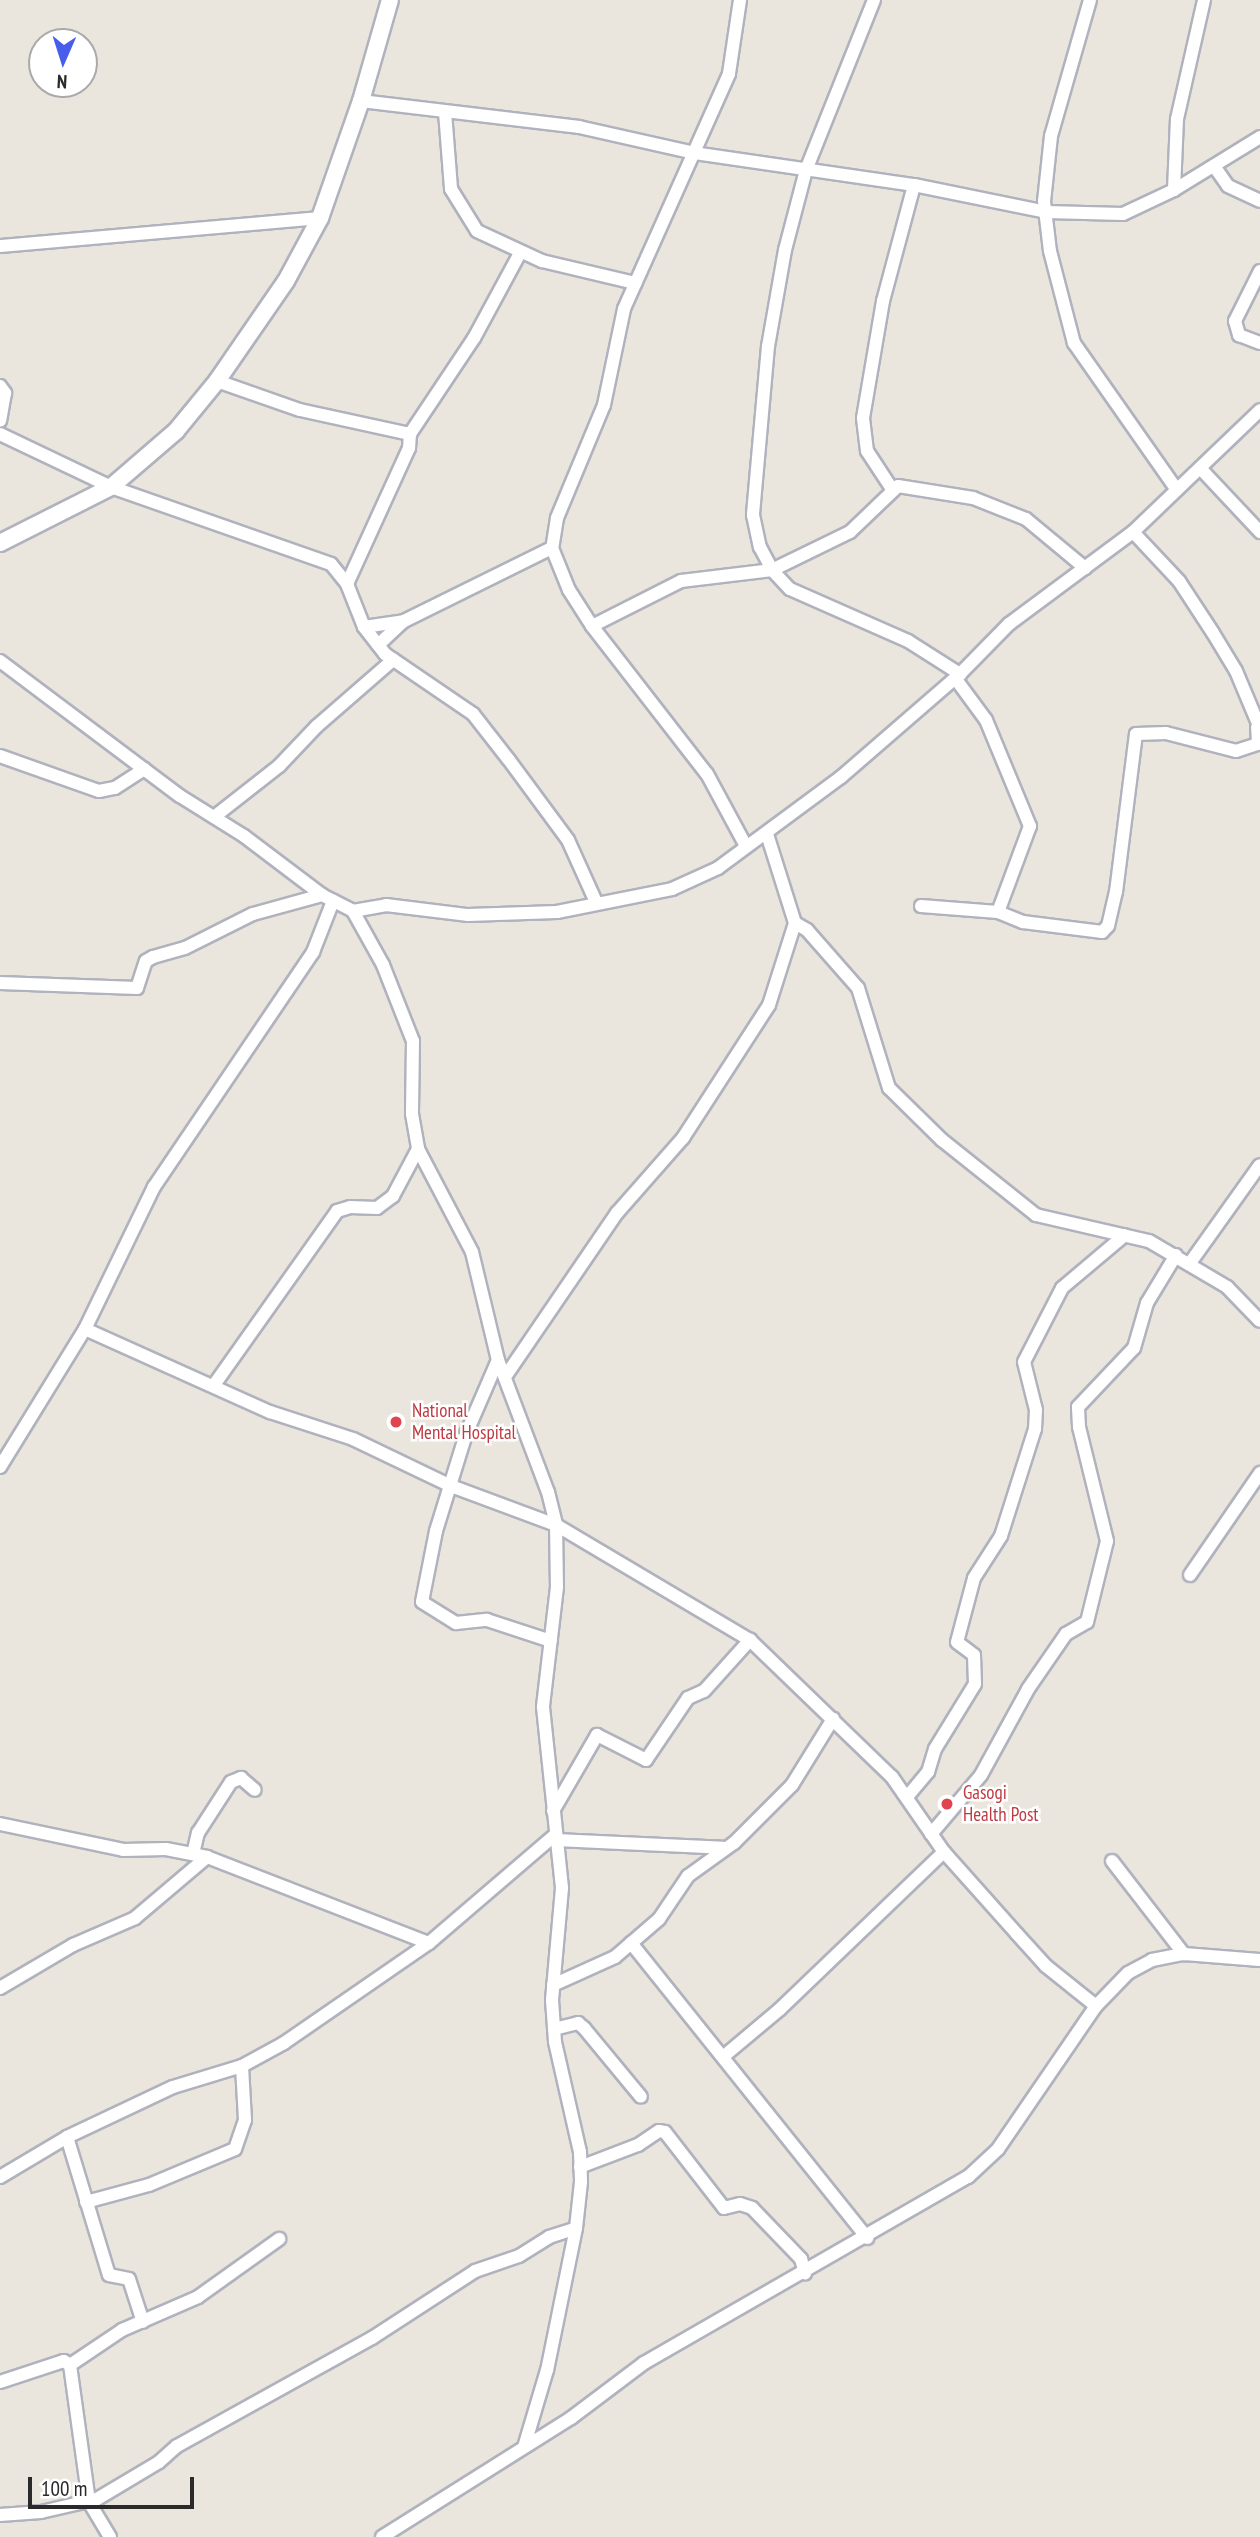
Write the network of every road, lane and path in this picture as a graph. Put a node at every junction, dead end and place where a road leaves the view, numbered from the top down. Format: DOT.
graph roads {
  1 [pos="390,0"];
  2 [pos="740,0"];
  3 [pos="874,0"];
  4 [pos="1090,0"];
  5 [pos="1204,0"];
  6 [pos="361,101"];
  7 [pos="445,112"];
  8 [pos="1260,137"];
  9 [pos="694,153"];
  10 [pos="1213,166"];
  11 [pos="806,170"];
  12 [pos="914,185"];
  13 [pos="1174,190"];
  14 [pos="1260,201"];
  15 [pos="1047,212"];
  16 [pos="320,218"];
  17 [pos="0,246"];
  18 [pos="520,253"];
  19 [pos="1260,271"];
  20 [pos="635,283"];
  21 [pos="1260,343"];
  22 [pos="217,381"];
  23 [pos="0,386"];
  24 [pos="1260,410"];
  25 [pos="0,421"];
  26 [pos="0,434"];
  27 [pos="410,434"];
  28 [pos="1199,468"];
  29 [pos="111,487"];
  30 [pos="892,489"];
  31 [pos="1177,490"];
  32 [pos="1260,531"];
  33 [pos="1133,532"];
  34 [pos="0,543"];
  35 [pos="552,548"];
  36 [pos="1085,568"];
  37 [pos="772,570"];
  38 [pos="347,584"];
  39 [pos="404,621"];
  40 [pos="592,626"];
  41 [pos="364,627"];
  42 [pos="378,645"];
  43 [pos="393,660"];
  44 [pos="0,661"];
  45 [pos="957,676"];
  46 [pos="1258,727"];
  47 [pos="0,756"];
  48 [pos="144,769"];
  49 [pos="214,817"];
  50 [pos="767,834"];
  51 [pos="746,846"];
  52 [pos="328,898"];
  53 [pos="596,902"];
  54 [pos="921,906"];
  55 [pos="353,911"];
  56 [pos="998,912"];
  57 [pos="795,923"];
  58 [pos="0,983"];
  59 [pos="418,1149"];
  60 [pos="1260,1165"];
  61 [pos="1125,1235"];
  62 [pos="1176,1255"];
  63 [pos="1190,1263"];
  64 [pos="1260,1321"];
  65 [pos="85,1329"];
  66 [pos="498,1360"];
  67 [pos="505,1377"];
  68 [pos="214,1385"];
  69 [pos="0,1467"];
  70 [pos="1260,1473"];
  71 [pos="451,1486"];
  72 [pos="556,1525"];
  73 [pos="1189,1575"];
  74 [pos="750,1640"];
  75 [pos="551,1641"];
  76 [pos="833,1719"];
  77 [pos="255,1790"];
  78 [pos="907,1797"];
  79 [pos="553,1811"];
  80 [pos="0,1824"];
  81 [pos="932,1834"];
  82 [pos="555,1838"];
  83 [pos="724,1848"];
  84 [pos="944,1852"];
  85 [pos="192,1854"];
  86 [pos="207,1857"];
  87 [pos="1112,1861"];
  88 [pos="429,1943"];
  89 [pos="631,1943"];
  90 [pos="1184,1954"];
  91 [pos="1260,1960"];
  92 [pos="553,1985"];
  93 [pos="0,1988"];
  94 [pos="1096,2006"];
  95 [pos="554,2029"];
  96 [pos="724,2056"];
  97 [pos="242,2066"];
  98 [pos="641,2097"];
  99 [pos="68,2137"];
  100 [pos="580,2167"];
  101 [pos="0,2177"];
  102 [pos="86,2202"];
  103 [pos="576,2228"];
  104 [pos="867,2238"];
  105 [pos="279,2239"];
  106 [pos="805,2273"];
  107 [pos="143,2322"];
  108 [pos="70,2364"];
  109 [pos="0,2382"];
  110 [pos="524,2447"];
  111 [pos="89,2502"];
  112 [pos="0,2515"];
  113 [pos="110,2537"];
  114 [pos="382,2537"];
  1 -- 6 [label="street"];
  2 -- 9 [label="street"];
  3 -- 11 [label="street"];
  4 -- 15 [label="street"];
  5 -- 13 [label="street"];
  6 -- 7 [label="street"];
  6 -- 16 [label="street"];
  7 -- 9 [label="street"];
  7 -- 18 [label="street"];
  8 -- 10 [label="street"];
  9 -- 11 [label="street"];
  9 -- 20 [label="street"];
  10 -- 13 [label="street"];
  10 -- 14 [label="street"];
  11 -- 12 [label="street"];
  11 -- 37 [label="street"];
  12 -- 15 [label="street"];
  12 -- 30 [label="street"];
  13 -- 15 [label="street"];
  15 -- 31 [label="street"];
  16 -- 17 [label="street"];
  16 -- 22 [label="street"];
  18 -- 20 [label="street"];
  18 -- 27 [label="street"];
  19 -- 21 [label="street"];
  20 -- 35 [label="street"];
  22 -- 27 [label="street"];
  22 -- 29 [label="street"];
  23 -- 25 [label="street"];
  24 -- 28 [label="street"];
  26 -- 29 [label="street"];
  27 -- 38 [label="street"];
  28 -- 31 [label="street"];
  28 -- 32 [label="street"];
  29 -- 34 [label="street"];
  29 -- 38 [label="street"];
  30 -- 36 [label="street"];
  30 -- 37 [label="street"];
  31 -- 33 [label="street"];
  33 -- 36 [label="street"];
  33 -- 46 [label="street"];
  35 -- 39 [label="street"];
  35 -- 40 [label="street"];
  36 -- 45 [label="street"];
  37 -- 40 [label="street"];
  37 -- 45 [label="street"];
  38 -- 41 [label="street"];
  39 -- 41 [label="street"];
  39 -- 42 [label="street"];
  40 -- 51 [label="street"];
  41 -- 42 [label="street"];
  42 -- 43 [label="street"];
  43 -- 49 [label="street"];
  43 -- 53 [label="street"];
  44 -- 48 [label="street"];
  45 -- 50 [label="street"];
  45 -- 56 [label="street"];
  46 -- 56 [label="street"];
  47 -- 48 [label="street"];
  48 -- 49 [label="street"];
  49 -- 52 [label="street"];
  50 -- 51 [label="street"];
  50 -- 57 [label="street"];
  51 -- 53 [label="street"];
  52 -- 55 [label="street"];
  52 -- 58 [label="street"];
  52 -- 65 [label="street"];
  53 -- 55 [label="street"];
  54 -- 56 [label="street"];
  55 -- 59 [label="street"];
  57 -- 61 [label="street"];
  57 -- 67 [label="street"];
  59 -- 66 [label="street"];
  59 -- 68 [label="street"];
  60 -- 63 [label="street"];
  61 -- 62 [label="street"];
  61 -- 78 [label="street"];
  62 -- 63 [label="street"];
  62 -- 81 [label="street"];
  63 -- 64 [label="street"];
  65 -- 68 [label="street"];
  65 -- 69 [label="street"];
  66 -- 67 [label="street"];
  66 -- 71 [label="street"];
  67 -- 72 [label="street"];
  68 -- 71 [label="street"];
  70 -- 73 [label="street"];
  71 -- 72 [label="street"];
  71 -- 75 [label="street"];
  72 -- 74 [label="street"];
  72 -- 75 [label="street"];
  74 -- 76 [label="street"];
  74 -- 79 [label="street"];
  75 -- 79 [label="street"];
  76 -- 78 [label="street"];
  76 -- 83 [label="street"];
  77 -- 85 [label="street"];
  78 -- 81 [label="street"];
  79 -- 82 [label="street"];
  80 -- 85 [label="street"];
  81 -- 84 [label="street"];
  82 -- 83 [label="street"];
  82 -- 88 [label="street"];
  82 -- 92 [label="street"];
  83 -- 89 [label="street"];
  84 -- 94 [label="street"];
  84 -- 96 [label="street"];
  85 -- 86 [label="street"];
  86 -- 88 [label="street"];
  86 -- 93 [label="street"];
  87 -- 90 [label="street"];
  88 -- 97 [label="street"];
  89 -- 92 [label="street"];
  89 -- 96 [label="street"];
  90 -- 91 [label="street"];
  90 -- 94 [label="street"];
  92 -- 95 [label="street"];
  94 -- 104 [label="street"];
  95 -- 98 [label="street"];
  95 -- 100 [label="street"];
  96 -- 104 [label="street"];
  97 -- 99 [label="street"];
  97 -- 102 [label="street"];
  99 -- 101 [label="street"];
  99 -- 102 [label="street"];
  100 -- 103 [label="street"];
  100 -- 106 [label="street"];
  102 -- 107 [label="street"];
  103 -- 110 [label="street"];
  103 -- 111 [label="street"];
  104 -- 106 [label="street"];
  105 -- 107 [label="street"];
  106 -- 110 [label="street"];
  107 -- 108 [label="street"];
  108 -- 109 [label="street"];
  108 -- 111 [label="street"];
  110 -- 114 [label="street"];
  111 -- 112 [label="street"];
  111 -- 113 [label="street"];
}
